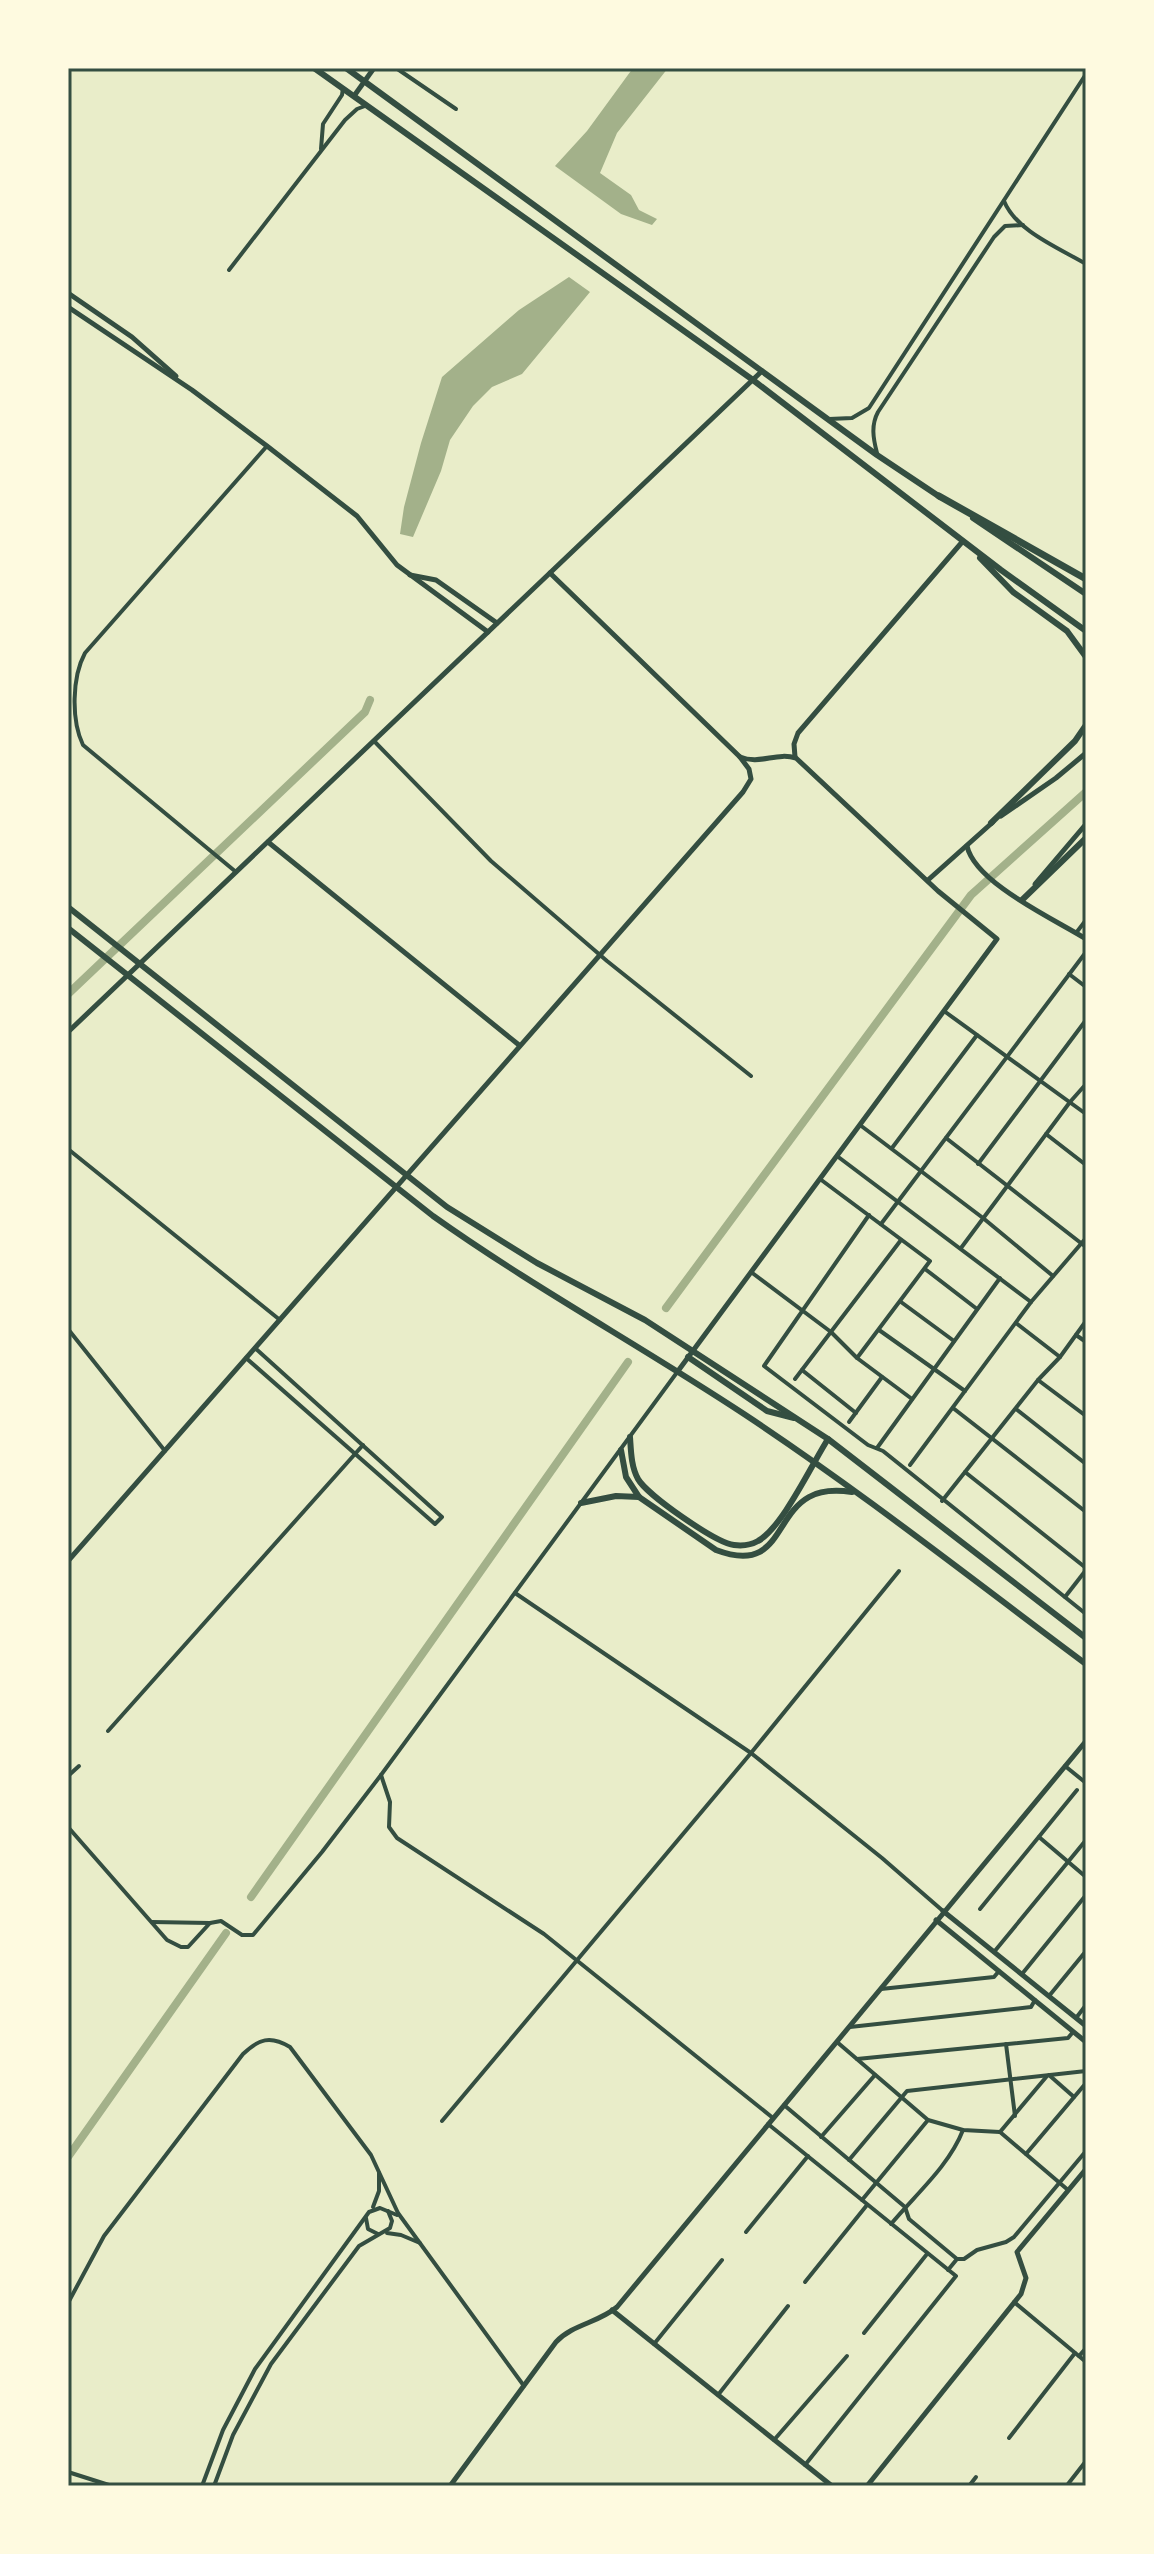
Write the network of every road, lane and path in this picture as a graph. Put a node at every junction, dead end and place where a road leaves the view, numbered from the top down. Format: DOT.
graph roads {
  1 [pos="314,68"];
  2 [pos="346,68"];
  3 [pos="374,68"];
  4 [pos="396,68"];
  5 [pos="1086,74"];
  6 [pos="365,81"];
  7 [pos="343,88"];
  8 [pos="354,96"];
  9 [pos="368,106"];
  10 [pos="456,109"];
  11 [pos="320,151"];
  12 [pos="1004,201"];
  13 [pos="1023,225"];
  14 [pos="1086,264"];
  15 [pos="229,270"];
  16 [pos="68,293"];
  17 [pos="68,307"];
  18 [pos="763,370"];
  19 [pos="753,380"];
  20 [pos="192,390"];
  21 [pos="829,419"];
  22 [pos="267,446"];
  23 [pos="877,455"];
  24 [pos="939,496"];
  25 [pos="963,541"];
  26 [pos="550,573"];
  27 [pos="409,575"];
  28 [pos="1086,579"];
  29 [pos="1086,594"];
  30 [pos="497,623"];
  31 [pos="1086,631"];
  32 [pos="488,632"];
  33 [pos="1086,657"];
  34 [pos="1086,725"];
  35 [pos="374,741"];
  36 [pos="1086,753"];
  37 [pos="740,757"];
  38 [pos="796,758"];
  39 [pos="991,823"];
  40 [pos="1086,824"];
  41 [pos="1086,838"];
  42 [pos="268,842"];
  43 [pos="967,845"];
  44 [pos="236,872"];
  45 [pos="928,880"];
  46 [pos="1022,900"];
  47 [pos="68,907"];
  48 [pos="1086,920"];
  49 [pos="68,928"];
  50 [pos="1076,933"];
  51 [pos="1086,939"];
  52 [pos="1086,952"];
  53 [pos="599,954"];
  54 [pos="139,965"];
  55 [pos="1069,974"];
  56 [pos="127,976"];
  57 [pos="1086,987"];
  58 [pos="944,1011"];
  59 [pos="1086,1020"];
  60 [pos="68,1032"];
  61 [pos="977,1035"];
  62 [pos="519,1045"];
  63 [pos="1007,1057"];
  64 [pos="751,1076"];
  65 [pos="1040,1081"];
  66 [pos="1086,1084"];
  67 [pos="1070,1102"];
  68 [pos="1086,1114"];
  69 [pos="860,1125"];
  70 [pos="1046,1134"];
  71 [pos="946,1138"];
  72 [pos="891,1148"];
  73 [pos="68,1149"];
  74 [pos="837,1156"];
  75 [pos="978,1164"];
  76 [pos="1086,1165"];
  77 [pos="921,1171"];
  78 [pos="407,1176"];
  79 [pos="820,1179"];
  80 [pos="1007,1186"];
  81 [pos="396,1188"];
  82 [pos="898,1202"];
  83 [pos="869,1215"];
  84 [pos="983,1218"];
  85 [pos="881,1224"];
  86 [pos="1086,1238"];
  87 [pos="901,1240"];
  88 [pos="1084,1245"];
  89 [pos="961,1248"];
  90 [pos="925,1269"];
  91 [pos="751,1272"];
  92 [pos="1054,1277"];
  93 [pos="1000,1278"];
  94 [pos="901,1302"];
  95 [pos="1031,1302"];
  96 [pos="977,1309"];
  97 [pos="802,1311"];
  98 [pos="280,1320"];
  99 [pos="1086,1321"];
  100 [pos="1016,1323"];
  101 [pos="68,1329"];
  102 [pos="879,1330"];
  103 [pos="831,1332"];
  104 [pos="1076,1335"];
  105 [pos="954,1341"];
  106 [pos="1086,1342"];
  107 [pos="255,1348"];
  108 [pos="694,1350"];
  109 [pos="688,1357"];
  110 [pos="1060,1357"];
  111 [pos="246,1358"];
  112 [pos="857,1358"];
  113 [pos="934,1369"];
  114 [pos="802,1370"];
  115 [pos="678,1371"];
  116 [pos="882,1377"];
  117 [pos="795,1379"];
  118 [pos="1038,1380"];
  119 [pos="965,1392"];
  120 [pos="912,1399"];
  121 [pos="953,1408"];
  122 [pos="1016,1408"];
  123 [pos="856,1413"];
  124 [pos="1086,1416"];
  125 [pos="797,1419"];
  126 [pos="849,1422"];
  127 [pos="630,1437"];
  128 [pos="992,1438"];
  129 [pos="828,1439"];
  130 [pos="363,1445"];
  131 [pos="876,1449"];
  132 [pos="621,1450"];
  133 [pos="165,1451"];
  134 [pos="355,1453"];
  135 [pos="814,1462"];
  136 [pos="1086,1464"];
  137 [pos="910,1465"];
  138 [pos="965,1472"];
  139 [pos="854,1493"];
  140 [pos="639,1497"];
  141 [pos="942,1501"];
  142 [pos="581,1503"];
  143 [pos="1086,1512"];
  144 [pos="68,1561"];
  145 [pos="1086,1569"];
  146 [pos="899,1571"];
  147 [pos="515,1593"];
  148 [pos="1065,1597"];
  149 [pos="1086,1614"];
  150 [pos="1086,1638"];
  151 [pos="1086,1664"];
  152 [pos="108,1731"];
  153 [pos="1086,1741"];
  154 [pos="751,1753"];
  155 [pos="79,1766"];
  156 [pos="1065,1766"];
  157 [pos="381,1775"];
  158 [pos="68,1776"];
  159 [pos="1086,1783"];
  160 [pos="1077,1790"];
  161 [pos="68,1827"];
  162 [pos="1038,1837"];
  163 [pos="1086,1840"];
  164 [pos="1068,1862"];
  165 [pos="1086,1877"];
  166 [pos="1086,1895"];
  167 [pos="980,1909"];
  168 [pos="943,1911"];
  169 [pos="936,1920"];
  170 [pos="151,1922"];
  171 [pos="210,1923"];
  172 [pos="1086,1951"];
  173 [pos="994,1952"];
  174 [pos="577,1960"];
  175 [pos="999,1971"];
  176 [pos="1022,1974"];
  177 [pos="879,1989"];
  178 [pos="1049,1996"];
  179 [pos="1035,2000"];
  180 [pos="1086,2005"];
  181 [pos="1076,2018"];
  182 [pos="1086,2026"];
  183 [pos="848,2027"];
  184 [pos="1073,2032"];
  185 [pos="836,2041"];
  186 [pos="1086,2042"];
  187 [pos="1006,2044"];
  188 [pos="857,2059"];
  189 [pos="1086,2071"];
  190 [pos="875,2075"];
  191 [pos="1048,2076"];
  192 [pos="1011,2079"];
  193 [pos="1086,2083"];
  194 [pos="900,2096"];
  195 [pos="1074,2097"];
  196 [pos="783,2105"];
  197 [pos="1015,2116"];
  198 [pos="773,2118"];
  199 [pos="928,2120"];
  200 [pos="442,2121"];
  201 [pos="768,2124"];
  202 [pos="963,2130"];
  203 [pos="1000,2132"];
  204 [pos="821,2137"];
  205 [pos="1086,2151"];
  206 [pos="1026,2154"];
  207 [pos="808,2156"];
  208 [pos="849,2160"];
  209 [pos="1086,2169"];
  210 [pos="379,2171"];
  211 [pos="876,2183"];
  212 [pos="1060,2183"];
  213 [pos="1068,2190"];
  214 [pos="862,2200"];
  215 [pos="393,2203"];
  216 [pos="867,2205"];
  217 [pos="905,2207"];
  218 [pos="384,2209"];
  219 [pos="372,2210"];
  220 [pos="393,2212"];
  221 [pos="367,2216"];
  222 [pos="403,2218"];
  223 [pos="392,2221"];
  224 [pos="891,2224"];
  225 [pos="746,2232"];
  226 [pos="382,2234"];
  227 [pos="422,2244"];
  228 [pos="927,2253"];
  229 [pos="957,2259"];
  230 [pos="722,2260"];
  231 [pos="948,2270"];
  232 [pos="805,2282"];
  233 [pos="1014,2302"];
  234 [pos="68,2303"];
  235 [pos="788,2306"];
  236 [pos="612,2310"];
  237 [pos="864,2333"];
  238 [pos="654,2344"];
  239 [pos="1086,2348"];
  240 [pos="1077,2355"];
  241 [pos="847,2356"];
  242 [pos="1086,2362"];
  243 [pos="524,2386"];
  244 [pos="718,2395"];
  245 [pos="1009,2438"];
  246 [pos="774,2440"];
  247 [pos="1086,2461"];
  248 [pos="805,2465"];
  249 [pos="68,2472"];
  250 [pos="976,2477"];
  251 [pos="1068,2484"];
  252 [pos="112,2486"];
  253 [pos="202,2486"];
  254 [pos="214,2486"];
  255 [pos="450,2486"];
  256 [pos="832,2486"];
  257 [pos="867,2486"];
  258 [pos="969,2486"];
  1 -- 7 [label="main road"];
  2 -- 6 [label="main road"];
  3 -- 6 [label="street"];
  4 -- 10 [label="street"];
  5 -- 12 [label="street"];
  6 -- 8 [label="street"];
  6 -- 18 [label="main road"];
  7 -- 8 [label="main road"];
  7 -- 11 [label="street"];
  8 -- 9 [label="main road"];
  9 -- 11 [label="street"];
  9 -- 19 [label="main road"];
  11 -- 15 [label="street"];
  12 -- 13 [label="street"];
  12 -- 21 [label="street"];
  13 -- 14 [label="street"];
  13 -- 23 [label="street"];
  16 -- 20 [label="street"];
  17 -- 20 [label="street"];
  18 -- 19 [label="street"];
  18 -- 21 [label="main road"];
  19 -- 25 [label="main road"];
  19 -- 26 [label="street"];
  20 -- 22 [label="street"];
  21 -- 23 [label="main road"];
  22 -- 27 [label="street"];
  22 -- 44 [label="street"];
  23 -- 24 [label="main road"];
  24 -- 28 [label="highway"];
  24 -- 29 [label="main road"];
  25 -- 31 [label="main road"];
  25 -- 33 [label="main road"];
  25 -- 38 [label="street"];
  26 -- 30 [label="street"];
  26 -- 37 [label="street"];
  27 -- 30 [label="street"];
  27 -- 32 [label="street"];
  30 -- 32 [label="street"];
  32 -- 35 [label="street"];
  34 -- 39 [label="main road"];
  35 -- 42 [label="street"];
  35 -- 53 [label="street"];
  36 -- 39 [label="street"];
  37 -- 38 [label="street"];
  37 -- 53 [label="street"];
  38 -- 45 [label="street"];
  39 -- 43 [label="street"];
  40 -- 46 [label="street"];
  41 -- 46 [label="main road"];
  42 -- 44 [label="street"];
  42 -- 62 [label="street"];
  43 -- 45 [label="street"];
  43 -- 46 [label="street"];
  44 -- 54 [label="street"];
  45 -- 58 [label="street"];
  46 -- 50 [label="street"];
  47 -- 54 [label="main road"];
  48 -- 50 [label="street"];
  49 -- 56 [label="main road"];
  50 -- 51 [label="street"];
  52 -- 55 [label="street"];
  53 -- 62 [label="street"];
  53 -- 64 [label="street"];
  54 -- 56 [label="street"];
  54 -- 78 [label="main road"];
  55 -- 57 [label="street"];
  55 -- 63 [label="street"];
  56 -- 60 [label="street"];
  56 -- 81 [label="main road"];
  58 -- 61 [label="street"];
  58 -- 69 [label="street"];
  59 -- 65 [label="street"];
  61 -- 63 [label="street"];
  61 -- 72 [label="street"];
  62 -- 78 [label="street"];
  63 -- 65 [label="street"];
  63 -- 71 [label="street"];
  65 -- 67 [label="street"];
  65 -- 75 [label="street"];
  66 -- 67 [label="street"];
  67 -- 68 [label="street"];
  67 -- 70 [label="street"];
  69 -- 72 [label="street"];
  69 -- 74 [label="street"];
  70 -- 76 [label="street"];
  70 -- 80 [label="street"];
  71 -- 75 [label="street"];
  71 -- 77 [label="street"];
  72 -- 77 [label="street"];
  73 -- 98 [label="street"];
  74 -- 79 [label="street"];
  74 -- 82 [label="street"];
  75 -- 80 [label="street"];
  77 -- 82 [label="street"];
  77 -- 84 [label="street"];
  78 -- 81 [label="street"];
  78 -- 108 [label="main road"];
  79 -- 83 [label="street"];
  79 -- 91 [label="street"];
  80 -- 84 [label="street"];
  80 -- 88 [label="street"];
  81 -- 98 [label="street"];
  81 -- 115 [label="main road"];
  82 -- 85 [label="street"];
  82 -- 89 [label="street"];
  83 -- 85 [label="street"];
  83 -- 97 [label="street"];
  84 -- 89 [label="street"];
  84 -- 92 [label="street"];
  85 -- 87 [label="street"];
  86 -- 88 [label="street"];
  87 -- 90 [label="street"];
  87 -- 103 [label="street"];
  88 -- 92 [label="street"];
  89 -- 93 [label="street"];
  90 -- 94 [label="street"];
  90 -- 96 [label="street"];
  91 -- 97 [label="street"];
  91 -- 108 [label="street"];
  92 -- 95 [label="street"];
  93 -- 95 [label="street"];
  93 -- 96 [label="street"];
  94 -- 102 [label="street"];
  94 -- 105 [label="street"];
  95 -- 100 [label="street"];
  96 -- 105 [label="street"];
  97 -- 103 [label="street"];
  97 -- 131 [label="street"];
  98 -- 107 [label="street"];
  99 -- 104 [label="street"];
  100 -- 110 [label="street"];
  100 -- 119 [label="street"];
  101 -- 133 [label="street"];
  102 -- 112 [label="street"];
  102 -- 113 [label="street"];
  103 -- 112 [label="street"];
  103 -- 114 [label="street"];
  104 -- 106 [label="street"];
  104 -- 110 [label="street"];
  105 -- 113 [label="street"];
  107 -- 111 [label="street"];
  107 -- 130 [label="street"];
  108 -- 109 [label="street"];
  108 -- 125 [label="main road"];
  109 -- 115 [label="street"];
  109 -- 125 [label="main road"];
  110 -- 118 [label="street"];
  111 -- 133 [label="street"];
  111 -- 134 [label="street"];
  112 -- 116 [label="street"];
  113 -- 119 [label="street"];
  113 -- 120 [label="street"];
  114 -- 117 [label="street"];
  114 -- 123 [label="street"];
  115 -- 127 [label="street"];
  115 -- 135 [label="main road"];
  116 -- 120 [label="street"];
  116 -- 123 [label="street"];
  118 -- 122 [label="street"];
  118 -- 124 [label="street"];
  119 -- 121 [label="street"];
  120 -- 131 [label="street"];
  121 -- 128 [label="street"];
  121 -- 137 [label="street"];
  122 -- 128 [label="street"];
  122 -- 136 [label="street"];
  123 -- 126 [label="street"];
  125 -- 129 [label="main road"];
  127 -- 132 [label="street"];
  127 -- 135 [label="main road"];
  128 -- 138 [label="street"];
  128 -- 143 [label="street"];
  129 -- 135 [label="main road"];
  129 -- 150 [label="main road"];
  130 -- 134 [label="street"];
  130 -- 134 [label="street"];
  131 -- 141 [label="street"];
  132 -- 140 [label="main road"];
  132 -- 142 [label="street"];
  133 -- 144 [label="street"];
  134 -- 152 [label="street"];
  135 -- 139 [label="main road"];
  138 -- 141 [label="street"];
  138 -- 145 [label="street"];
  139 -- 140 [label="main road"];
  139 -- 151 [label="main road"];
  140 -- 142 [label="main road"];
  141 -- 148 [label="street"];
  142 -- 147 [label="street"];
  145 -- 148 [label="street"];
  146 -- 154 [label="street"];
  147 -- 154 [label="street"];
  147 -- 157 [label="street"];
  148 -- 149 [label="street"];
  153 -- 156 [label="street"];
  154 -- 168 [label="street"];
  154 -- 174 [label="street"];
  155 -- 158 [label="street"];
  156 -- 159 [label="street"];
  156 -- 168 [label="street"];
  157 -- 171 [label="street"];
  157 -- 174 [label="street"];
  160 -- 162 [label="street"];
  161 -- 170 [label="street"];
  162 -- 164 [label="street"];
  162 -- 167 [label="street"];
  163 -- 164 [label="street"];
  164 -- 165 [label="street"];
  164 -- 173 [label="street"];
  166 -- 176 [label="street"];
  168 -- 169 [label="street"];
  168 -- 173 [label="street"];
  169 -- 175 [label="street"];
  169 -- 177 [label="street"];
  170 -- 171 [label="street"];
  170 -- 171 [label="street"];
  172 -- 178 [label="street"];
  173 -- 176 [label="street"];
  174 -- 198 [label="street"];
  174 -- 200 [label="street"];
  175 -- 177 [label="street"];
  175 -- 179 [label="street"];
  176 -- 178 [label="street"];
  177 -- 183 [label="street"];
  178 -- 181 [label="street"];
  179 -- 183 [label="street"];
  179 -- 184 [label="street"];
  180 -- 181 [label="street"];
  181 -- 182 [label="street"];
  183 -- 185 [label="street"];
  184 -- 186 [label="street"];
  184 -- 187 [label="street"];
  185 -- 188 [label="street"];
  185 -- 196 [label="street"];
  187 -- 188 [label="street"];
  187 -- 192 [label="street"];
  188 -- 190 [label="street"];
  189 -- 191 [label="street"];
  190 -- 194 [label="street"];
  190 -- 204 [label="street"];
  191 -- 192 [label="street"];
  191 -- 195 [label="street"];
  191 -- 197 [label="street"];
  192 -- 194 [label="street"];
  192 -- 197 [label="street"];
  193 -- 195 [label="street"];
  194 -- 199 [label="street"];
  194 -- 208 [label="street"];
  195 -- 206 [label="street"];
  196 -- 198 [label="street"];
  196 -- 204 [label="street"];
  197 -- 203 [label="street"];
  198 -- 201 [label="street"];
  199 -- 202 [label="street"];
  199 -- 211 [label="street"];
  201 -- 207 [label="street"];
  201 -- 236 [label="street"];
  202 -- 203 [label="street"];
  202 -- 217 [label="street"];
  203 -- 206 [label="street"];
  204 -- 208 [label="street"];
  205 -- 212 [label="street"];
  206 -- 212 [label="street"];
  207 -- 214 [label="street"];
  207 -- 225 [label="street"];
  208 -- 211 [label="street"];
  209 -- 213 [label="street"];
  210 -- 215 [label="street"];
  210 -- 219 [label="street"];
  210 -- 234 [label="street"];
  211 -- 214 [label="street"];
  211 -- 217 [label="street"];
  212 -- 213 [label="street"];
  212 -- 229 [label="street"];
  213 -- 233 [label="street"];
  214 -- 216 [label="street"];
  215 -- 220 [label="street"];
  215 -- 222 [label="street"];
  216 -- 224 [label="street"];
  216 -- 232 [label="street"];
  217 -- 224 [label="street"];
  217 -- 229 [label="street"];
  218 -- 219 [label="street"];
  218 -- 220 [label="street"];
  218 -- 223 [label="street"];
  219 -- 221 [label="street"];
  220 -- 222 [label="street"];
  220 -- 223 [label="street"];
  221 -- 226 [label="street"];
  221 -- 253 [label="street"];
  222 -- 227 [label="street"];
  223 -- 226 [label="street"];
  224 -- 228 [label="street"];
  226 -- 227 [label="street"];
  226 -- 254 [label="street"];
  227 -- 243 [label="street"];
  228 -- 231 [label="street"];
  228 -- 237 [label="street"];
  229 -- 231 [label="street"];
  230 -- 238 [label="street"];
  231 -- 248 [label="street"];
  233 -- 240 [label="street"];
  233 -- 257 [label="street"];
  235 -- 244 [label="street"];
  236 -- 238 [label="street"];
  236 -- 243 [label="street"];
  238 -- 244 [label="street"];
  239 -- 240 [label="street"];
  240 -- 242 [label="street"];
  240 -- 245 [label="street"];
  241 -- 246 [label="street"];
  243 -- 255 [label="street"];
  244 -- 246 [label="street"];
  246 -- 248 [label="street"];
  247 -- 251 [label="street"];
  248 -- 256 [label="street"];
  249 -- 252 [label="street"];
  250 -- 258 [label="street"];
}
